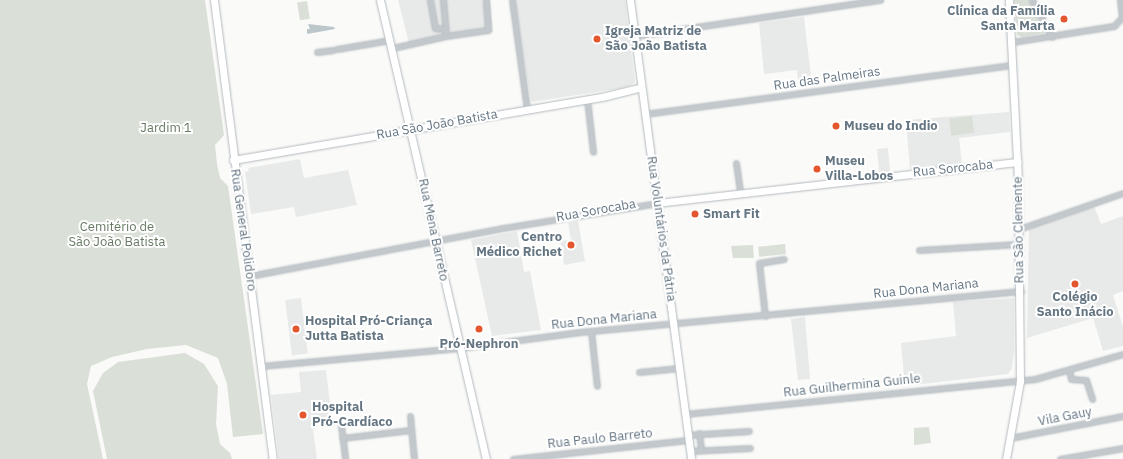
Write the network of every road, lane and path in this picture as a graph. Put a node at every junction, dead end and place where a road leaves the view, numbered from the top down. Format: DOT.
graph roads {
  1 [pos="214,0"];
  2 [pos="380,0"];
  3 [pos="430,0"];
  4 [pos="443,0"];
  5 [pos="486,0"];
  6 [pos="512,0"];
  7 [pos="630,0"];
  8 [pos="880,0"];
  9 [pos="1009,0"];
  10 [pos="1032,0"];
  11 [pos="1120,0"];
  12 [pos="445,29"];
  13 [pos="446,36"];
  14 [pos="635,36"];
  15 [pos="1052,37"];
  16 [pos="390,40"];
  17 [pos="1012,42"];
  18 [pos="397,47"];
  19 [pos="317,52"];
  20 [pos="1013,65"];
  21 [pos="641,88"];
  22 [pos="587,99"];
  23 [pos="527,110"];
  24 [pos="645,114"];
  25 [pos="411,129"];
  26 [pos="592,152"];
  27 [pos="233,160"];
  28 [pos="1018,162"];
  29 [pos="736,163"];
  30 [pos="740,193"];
  31 [pos="1123,193"];
  32 [pos="657,203"];
  33 [pos="1019,229"];
  34 [pos="435,240"];
  35 [pos="1019,244"];
  36 [pos="918,250"];
  37 [pos="784,260"];
  38 [pos="249,276"];
  39 [pos="1021,291"];
  40 [pos="765,316"];
  41 [pos="673,324"];
  42 [pos="591,332"];
  43 [pos="460,348"];
  44 [pos="1123,354"];
  45 [pos="261,366"];
  46 [pos="679,368"];
  47 [pos="1069,370"];
  48 [pos="639,372"];
  49 [pos="1020,381"];
  50 [pos="597,386"];
  51 [pos="1092,399"];
  52 [pos="685,414"];
  53 [pos="410,416"];
  54 [pos="1123,416"];
  55 [pos="341,425"];
  56 [pos="411,430"];
  57 [pos="749,431"];
  58 [pos="699,433"];
  59 [pos="342,438"];
  60 [pos="688,438"];
  61 [pos="1010,438"];
  62 [pos="750,448"];
  63 [pos="1123,448"];
  64 [pos="701,449"];
  65 [pos="690,451"];
  66 [pos="273,459"];
  67 [pos="345,459"];
  68 [pos="414,459"];
  69 [pos="486,459"];
  70 [pos="513,459"];
  71 [pos="691,459"];
  72 [pos="1006,459"];
  73 [pos="1060,459"];
  1 -- 27 [label="main road, Rua General Polidoro"];
  2 -- 16 [label="main road, Rua Mena Barreto"];
  3 -- 12 [label="street"];
  4 -- 12 [label="street"];
  5 -- 13 [label="street"];
  6 -- 23 [label="street"];
  7 -- 14 [label="main road, Rua Voluntários da Pátria"];
  8 -- 14 [label="street"];
  9 -- 17 [label="main road, Rua São Clemente"];
  10 -- 15 [label="street"];
  11 -- 15 [label="street"];
  12 -- 13 [label="street"];
  13 -- 18 [label="street"];
  14 -- 21 [label="main road, Rua Voluntários da Pátria"];
  15 -- 17 [label="street"];
  16 -- 19 [label="street"];
  16 -- 25 [label="main road, Rua Mena Barreto"];
  17 -- 20 [label="main road, Rua São Clemente"];
  20 -- 24 [label="street, Rua das Palmeiras"];
  20 -- 28 [label="main road, Rua São Clemente"];
  21 -- 22 [label="main road, Rua São João Batista"];
  21 -- 24 [label="main road, Rua Voluntários da Pátria"];
  22 -- 23 [label="main road, Rua São João Batista"];
  22 -- 26 [label="street"];
  23 -- 25 [label="main road, Rua São João Batista"];
  24 -- 32 [label="main road, Rua Voluntários da Pátria"];
  25 -- 27 [label="main road, Rua São João Batista"];
  25 -- 34 [label="main road, Rua Mena Barreto"];
  27 -- 38 [label="main road, Rua General Polidoro"];
  28 -- 30 [label="main road, Rua Sorocaba"];
  28 -- 33 [label="main road, Rua São Clemente"];
  29 -- 30 [label="street"];
  30 -- 32 [label="main road, Rua Sorocaba"];
  31 -- 33 [label="street"];
  32 -- 34 [label="street, Rua Sorocaba"];
  32 -- 41 [label="main road, Rua Voluntários da Pátria"];
  33 -- 35 [label="main road, Rua São Clemente"];
  34 -- 38 [label="street, Rua Sorocaba"];
  34 -- 43 [label="main road, Rua Mena Barreto"];
  35 -- 36 [label="street"];
  35 -- 39 [label="main road, Rua São Clemente"];
  37 -- 40 [label="street"];
  38 -- 45 [label="main road, Rua General Polidoro"];
  39 -- 40 [label="street, Rua Dona Mariana"];
  39 -- 49 [label="main road, Rua São Clemente"];
  40 -- 41 [label="street, Rua Dona Mariana"];
  41 -- 42 [label="street, Rua Dona Mariana"];
  41 -- 46 [label="main road, Rua Voluntários da Pátria"];
  42 -- 43 [label="street, Rua Dona Mariana"];
  42 -- 50 [label="street"];
  43 -- 45 [label="street, Rua Dona Mariana"];
  43 -- 69 [label="main road, Rua Mena Barreto"];
  44 -- 47 [label="street, Rua Guilhermina Guinle"];
  45 -- 66 [label="main road, Rua General Polidoro"];
  46 -- 48 [label="street"];
  46 -- 52 [label="main road, Rua Voluntários da Pátria"];
  47 -- 49 [label="street, Rua Guilhermina Guinle"];
  47 -- 51 [label="street"];
  49 -- 52 [label="street, Rua Guilhermina Guinle"];
  49 -- 61 [label="main road, Rua São Clemente"];
  52 -- 60 [label="main road, Rua Voluntários da Pátria"];
  53 -- 56 [label="street"];
  54 -- 61 [label="street, Vila Gauy"];
  55 -- 59 [label="street"];
  56 -- 59 [label="street"];
  56 -- 68 [label="street"];
  57 -- 58 [label="street, Rua Paulo Barreto"];
  58 -- 60 [label="street, Rua Paulo Barreto"];
  58 -- 64 [label="street"];
  59 -- 67 [label="street"];
  60 -- 65 [label="main road, Rua Voluntários da Pátria"];
  60 -- 70 [label="street, Rua Paulo Barreto"];
  61 -- 72 [label="main road, Rua São Clemente"];
  62 -- 64 [label="street"];
  63 -- 73 [label="street"];
  64 -- 65 [label="street"];
  65 -- 71 [label="main road, Rua Voluntários da Pátria"];
}
